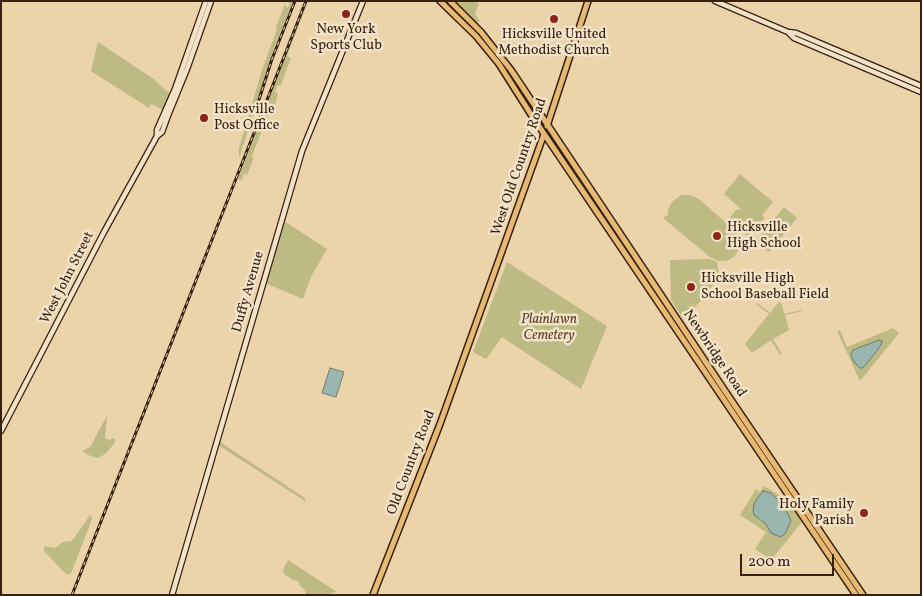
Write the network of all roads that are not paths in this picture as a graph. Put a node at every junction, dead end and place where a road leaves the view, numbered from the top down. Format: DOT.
graph roads {
  1 [pos="209,1"];
  2 [pos="363,1"];
  3 [pos="440,1"];
  4 [pos="450,1"];
  5 [pos="588,1"];
  6 [pos="715,1"];
  7 [pos="788,32"];
  8 [pos="479,34"];
  9 [pos="508,66"];
  10 [pos="503,71"];
  11 [pos="921,86"];
  12 [pos="921,92"];
  13 [pos="166,115"];
  14 [pos="547,124"];
  15 [pos="544,134"];
  16 [pos="470,339"];
  17 [pos="1,431"];
  18 [pos="783,476"];
  19 [pos="778,480"];
  20 [pos="172,595"];
  21 [pos="373,595"];
  22 [pos="856,595"];
  23 [pos="863,595"];
  1 -- 13 [label="main road, West John Street"];
  1 -- 13 [label="main road, West John Street"];
  2 -- 20 [label="main road, Duffy Avenue"];
  3 -- 8 [label="main road"];
  4 -- 8 [label="main road"];
  5 -- 14 [label="main road, West Old Country Road"];
  6 -- 7 [label="main road"];
  7 -- 11 [label="main road"];
  7 -- 12 [label="main road"];
  8 -- 9 [label="main road, Newbridge Road"];
  8 -- 10 [label="main road, Newbridge Road"];
  9 -- 10 [label="main road"];
  9 -- 14 [label="main road, Newbridge Road"];
  10 -- 15 [label="main road, Newbridge Road"];
  13 -- 17 [label="main road, West John Street"];
  14 -- 15 [label="main road, West Old Country Road"];
  14 -- 18 [label="main road, Newbridge Road"];
  15 -- 16 [label="main road, West Old Country Road"];
  15 -- 19 [label="main road, Newbridge Road"];
  16 -- 21 [label="main road, Old Country Road"];
  18 -- 19 [label="main road"];
  18 -- 23 [label="main road, Newbridge Road"];
  19 -- 22 [label="main road, Newbridge Road"];
}
